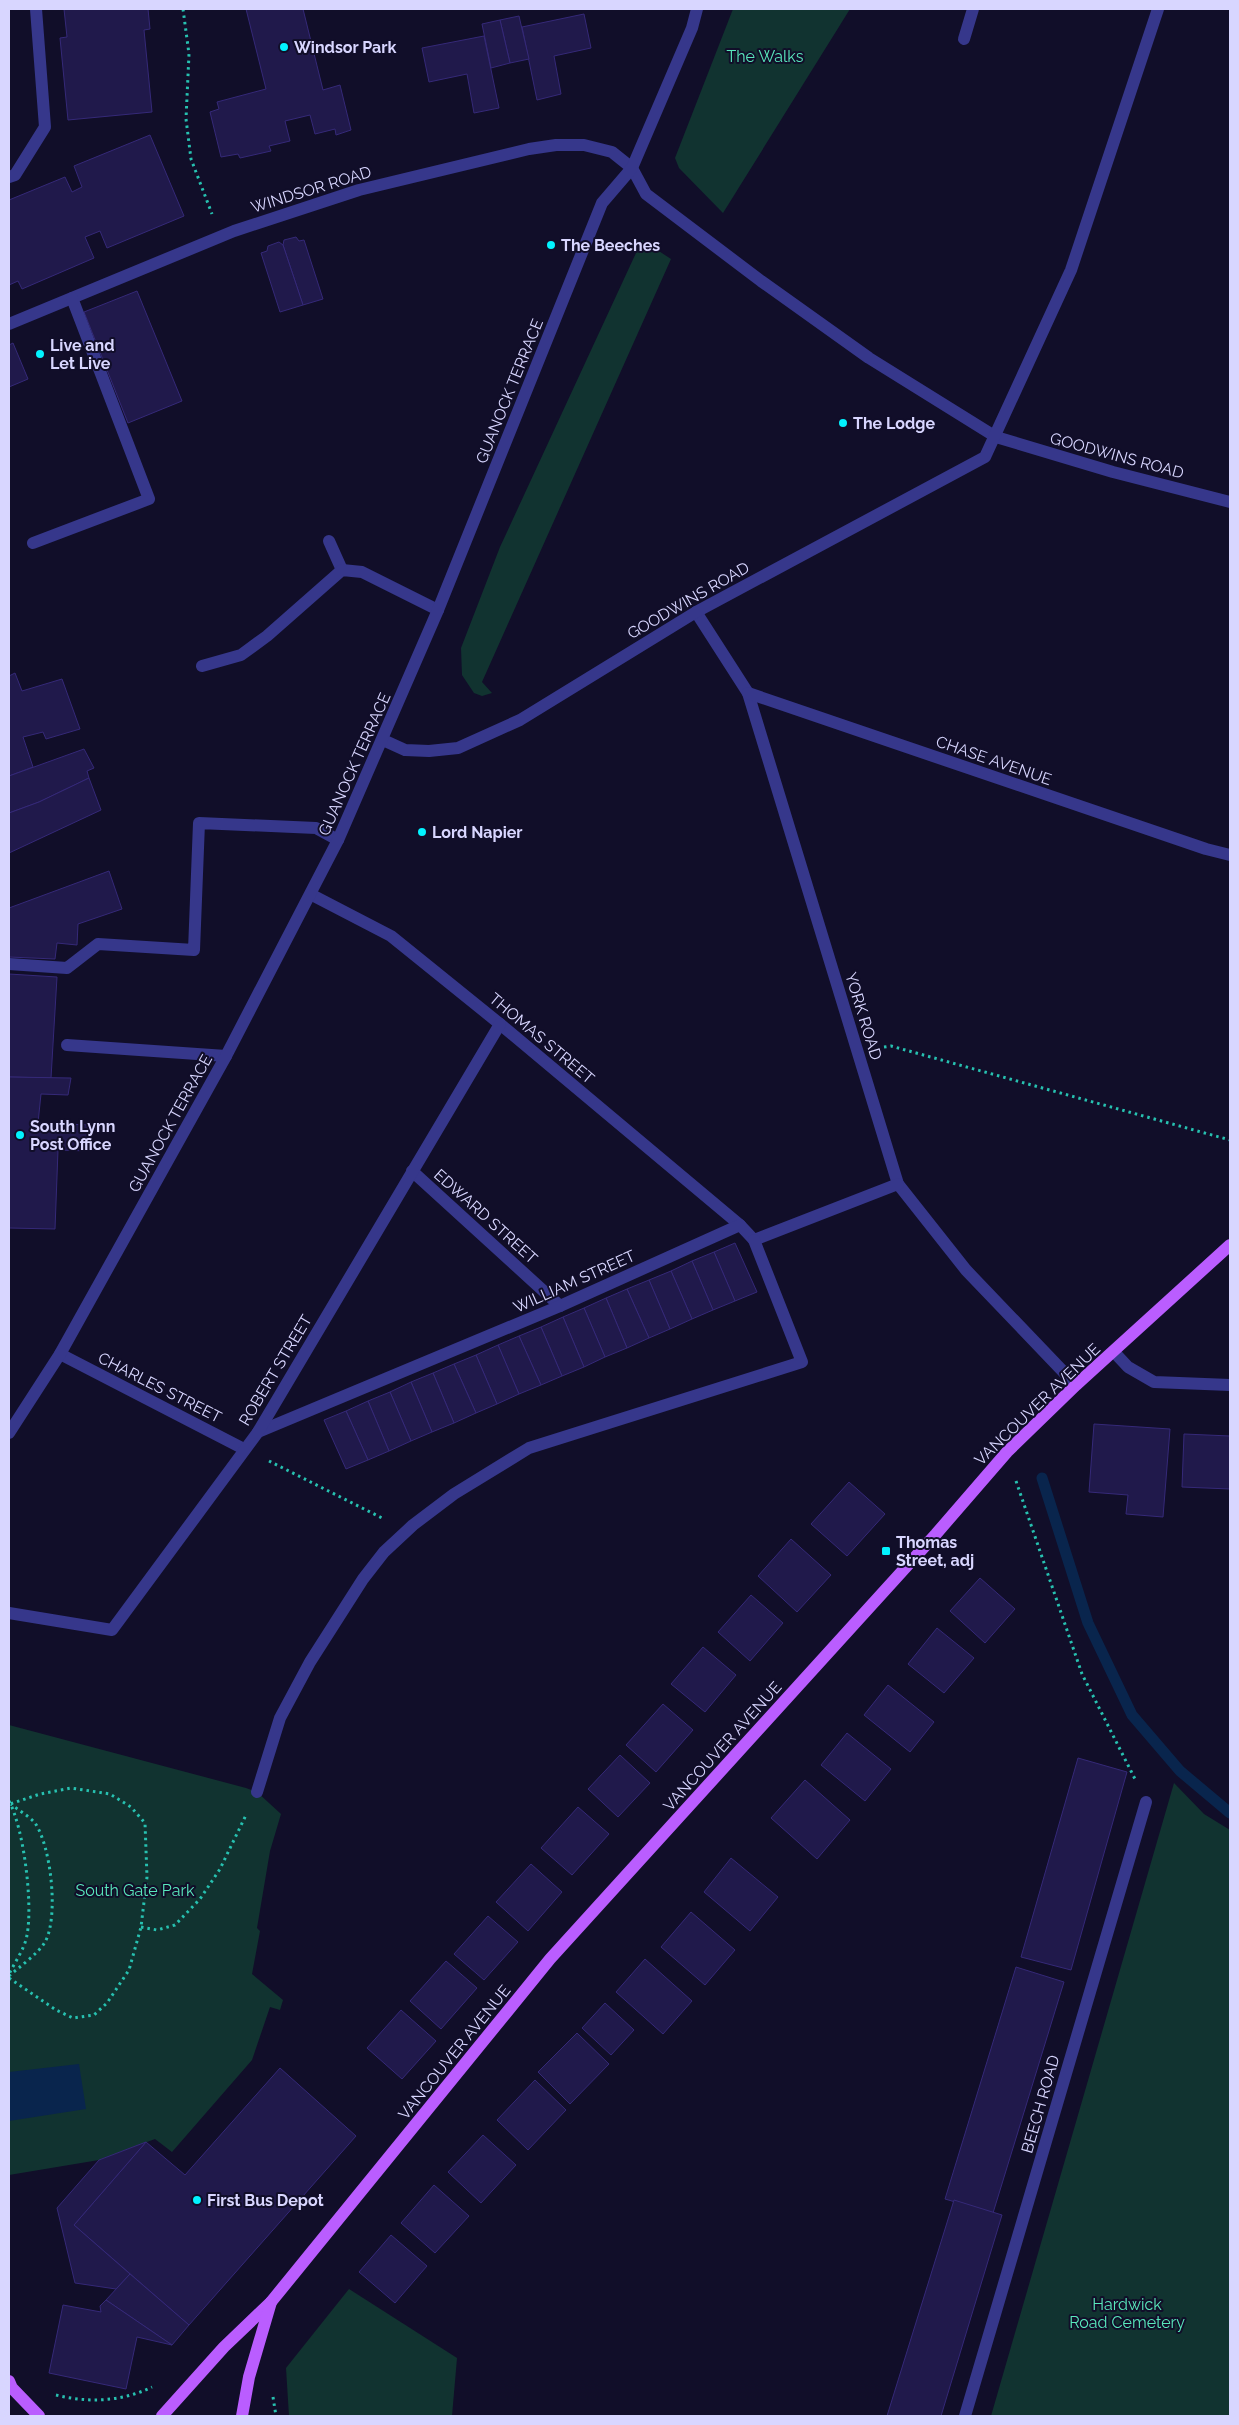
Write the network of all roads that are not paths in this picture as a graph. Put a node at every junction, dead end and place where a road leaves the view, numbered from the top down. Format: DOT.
graph roads {
  1 [pos="36,9"];
  2 [pos="697,9"];
  3 [pos="973,9"];
  4 [pos="1158,9"];
  5 [pos="964,39"];
  6 [pos="632,168"];
  7 [pos="9,177"];
  8 [pos="72,298"];
  9 [pos="9,324"];
  10 [pos="996,437"];
  11 [pos="1230,502"];
  12 [pos="330,541"];
  13 [pos="33,543"];
  14 [pos="342,570"];
  15 [pos="438,610"];
  16 [pos="696,612"];
  17 [pos="202,666"];
  18 [pos="748,693"];
  19 [pos="383,740"];
  20 [pos="338,840"];
  21 [pos="1230,855"];
  22 [pos="312,894"];
  23 [pos="9,964"];
  24 [pos="500,1024"];
  25 [pos="67,1045"];
  26 [pos="226,1056"];
  27 [pos="412,1171"];
  28 [pos="898,1184"];
  29 [pos="740,1225"];
  30 [pos="754,1240"];
  31 [pos="1230,1245"];
  32 [pos="560,1306"];
  33 [pos="1114,1352"];
  34 [pos="60,1354"];
  35 [pos="1076,1385"];
  36 [pos="1230,1385"];
  37 [pos="258,1432"];
  38 [pos="9,1433"];
  39 [pos="244,1448"];
  40 [pos="9,1613"];
  41 [pos="257,1792"];
  42 [pos="1146,1802"];
  43 [pos="271,2302"];
  44 [pos="9,2381"];
  45 [pos="39,2416"];
  46 [pos="162,2416"];
  47 [pos="242,2416"];
  48 [pos="965,2416"];
  1 -- 7 [label="street"];
  2 -- 6 [label="street, GUANOCK TERRACE"];
  3 -- 5 [label="street"];
  4 -- 10 [label="street"];
  6 -- 8 [label="street, WINDSOR ROAD"];
  6 -- 10 [label="street, GOODWINS ROAD"];
  6 -- 15 [label="street, GUANOCK TERRACE"];
  8 -- 9 [label="street, WINDSOR ROAD"];
  8 -- 13 [label="street"];
  10 -- 11 [label="street, GOODWINS ROAD"];
  10 -- 16 [label="street, GOODWINS ROAD"];
  12 -- 14 [label="street"];
  14 -- 15 [label="street"];
  14 -- 17 [label="street"];
  15 -- 19 [label="street, GUANOCK TERRACE"];
  16 -- 18 [label="street, YORK ROAD"];
  16 -- 19 [label="street, GOODWINS ROAD"];
  18 -- 21 [label="street, CHASE AVENUE"];
  18 -- 28 [label="street, YORK ROAD"];
  19 -- 20 [label="street, GUANOCK TERRACE"];
  20 -- 22 [label="street, GUANOCK TERRACE"];
  20 -- 23 [label="street"];
  22 -- 24 [label="street, THOMAS STREET"];
  22 -- 26 [label="street, GUANOCK TERRACE"];
  24 -- 27 [label="street, ROBERT STREET"];
  24 -- 29 [label="street, THOMAS STREET"];
  25 -- 26 [label="street"];
  26 -- 34 [label="street, GUANOCK TERRACE"];
  27 -- 32 [label="street, EDWARD STREET"];
  27 -- 37 [label="street, ROBERT STREET"];
  28 -- 30 [label="street"];
  28 -- 35 [label="street, YORK ROAD"];
  29 -- 30 [label="street"];
  29 -- 32 [label="street, WILLIAM STREET"];
  30 -- 41 [label="street"];
  31 -- 33 [label="main road, VANCOUVER AVENUE"];
  32 -- 37 [label="street, WILLIAM STREET"];
  33 -- 35 [label="main road, VANCOUVER AVENUE"];
  33 -- 36 [label="street"];
  34 -- 38 [label="street, GUANOCK TERRACE"];
  34 -- 39 [label="street, CHARLES STREET"];
  35 -- 43 [label="main road, VANCOUVER AVENUE"];
  37 -- 39 [label="street, ROBERT STREET"];
  39 -- 40 [label="street, ROBERT STREET"];
  42 -- 48 [label="street, BEECH ROAD"];
  43 -- 46 [label="main road, VANCOUVER AVENUE"];
  43 -- 47 [label="main road, VANCOUVER AVENUE"];
  44 -- 45 [label="main road"];
}
